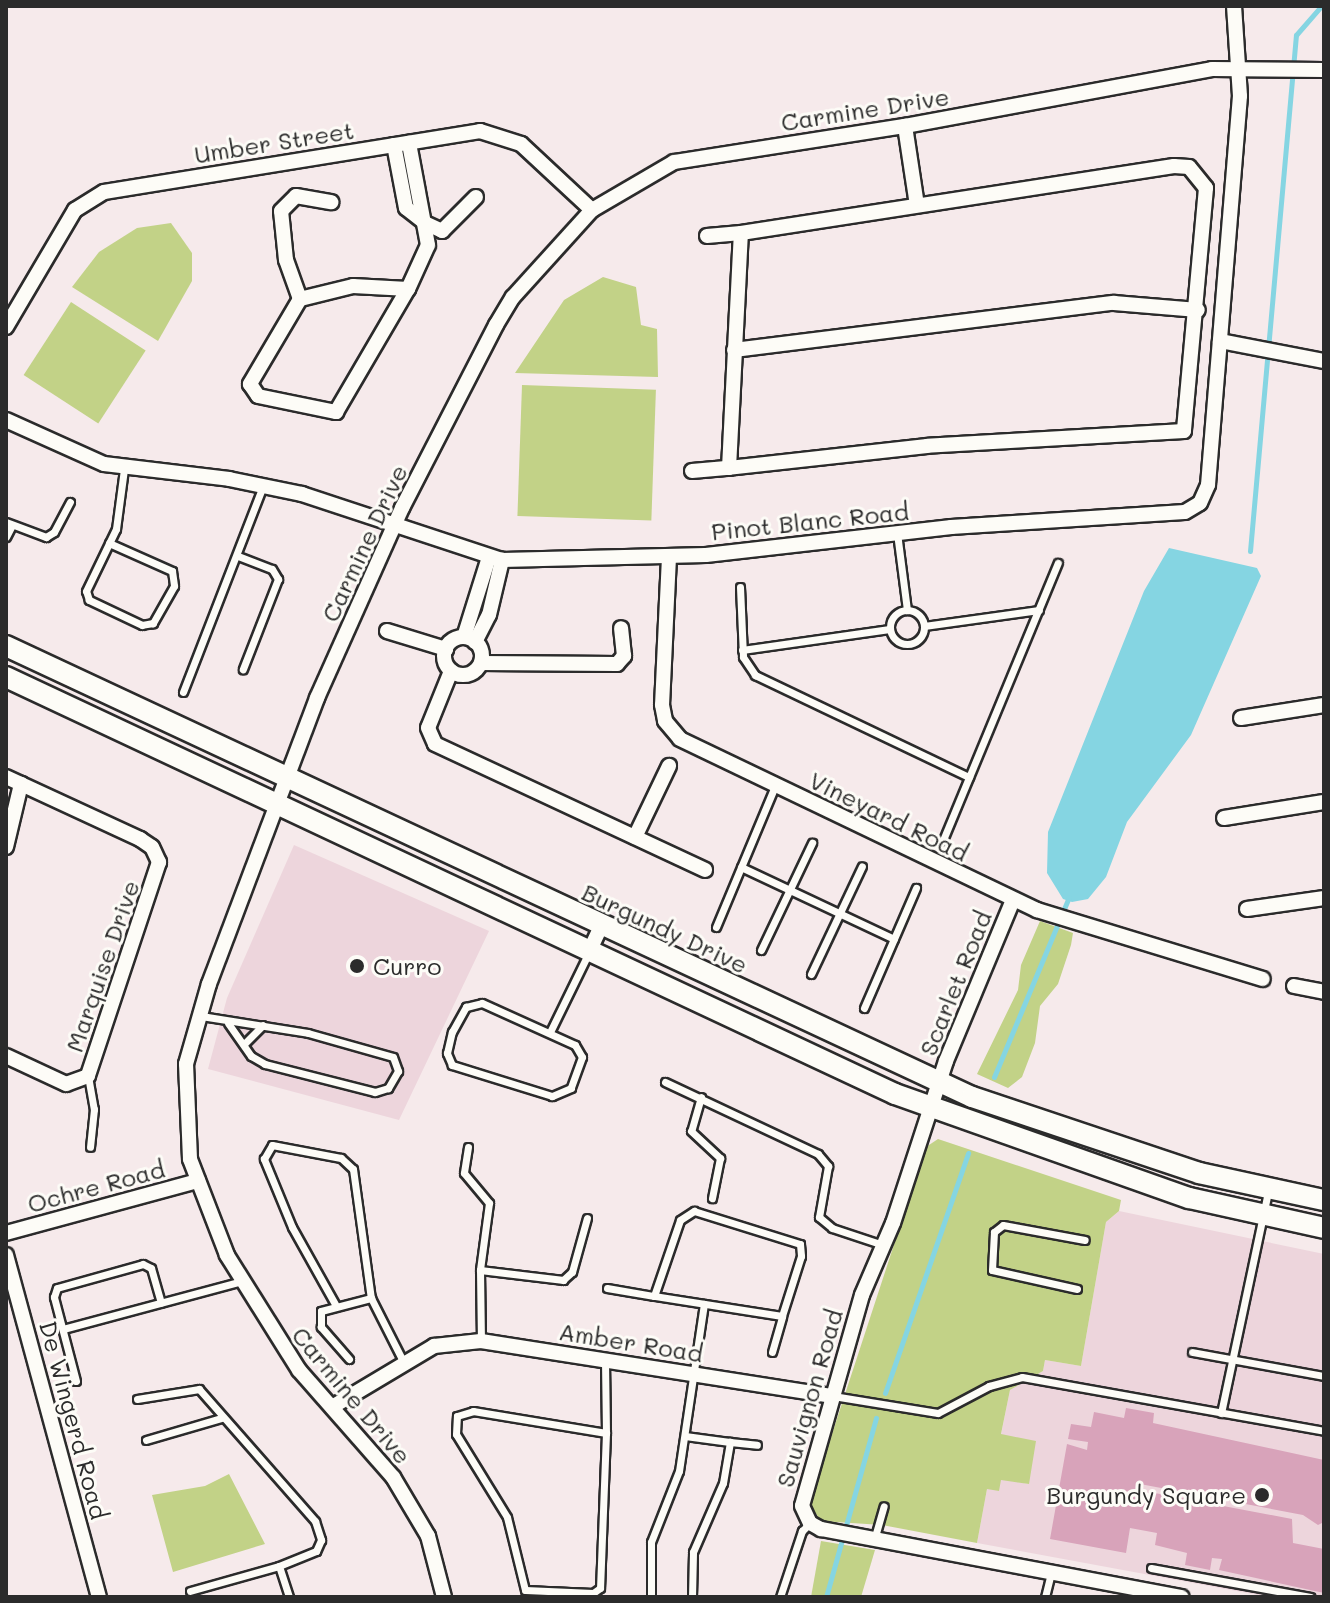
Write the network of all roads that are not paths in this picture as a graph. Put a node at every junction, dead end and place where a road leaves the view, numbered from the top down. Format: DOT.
graph roads {
  1 [pos="1234,6"];
  2 [pos="1240,68"];
  3 [pos="1319,70"];
  4 [pos="905,126"];
  5 [pos="401,144"];
  6 [pos="476,197"];
  7 [pos="331,202"];
  8 [pos="917,205"];
  9 [pos="592,210"];
  10 [pos="425,223"];
  11 [pos="741,233"];
  12 [pos="707,236"];
  13 [pos="408,289"];
  14 [pos="300,299"];
  15 [pos="1198,310"];
  16 [pos="6,327"];
  17 [pos="1220,341"];
  18 [pos="734,350"];
  19 [pos="1298,356"];
  20 [pos="1324,361"];
  21 [pos="1324,374"];
  22 [pos="6,420"];
  23 [pos="729,468"];
  24 [pos="124,469"];
  25 [pos="692,471"];
  26 [pos="263,485"];
  27 [pos="70,502"];
  28 [pos="9,524"];
  29 [pos="394,526"];
  30 [pos="897,533"];
  31 [pos="6,537"];
  32 [pos="109,543"];
  33 [pos="238,556"];
  34 [pos="669,557"];
  35 [pos="496,559"];
  36 [pos="1058,563"];
  37 [pos="740,587"];
  38 [pos="907,610"];
  39 [pos="1039,610"];
  40 [pos="924,626"];
  41 [pos="621,628"];
  42 [pos="890,629"];
  43 [pos="387,631"];
  44 [pos="470,640"];
  45 [pos="6,646"];
  46 [pos="446,649"];
  47 [pos="742,650"];
  48 [pos="481,663"];
  49 [pos="243,669"];
  50 [pos="451,671"];
  51 [pos="6,677"];
  52 [pos="183,692"];
  53 [pos="1324,705"];
  54 [pos="1241,718"];
  55 [pos="669,766"];
  56 [pos="6,777"];
  57 [pos="969,777"];
  58 [pos="287,778"];
  59 [pos="21,784"];
  60 [pos="775,786"];
  61 [pos="1324,802"];
  62 [pos="279,806"];
  63 [pos="1224,818"];
  64 [pos="635,837"];
  65 [pos="943,840"];
  66 [pos="812,843"];
  67 [pos="6,847"];
  68 [pos="862,866"];
  69 [pos="741,867"];
  70 [pos="705,870"];
  71 [pos="916,888"];
  72 [pos="790,889"];
  73 [pos="1324,898"];
  74 [pos="1013,900"];
  75 [pos="1247,909"];
  76 [pos="840,913"];
  77 [pos="601,926"];
  78 [pos="716,927"];
  79 [pos="894,939"];
  80 [pos="761,950"];
  81 [pos="589,952"];
  82 [pos="811,974"];
  83 [pos="1263,979"];
  84 [pos="1294,986"];
  85 [pos="1324,992"];
  86 [pos="864,1008"];
  87 [pos="198,1016"];
  88 [pos="228,1023"];
  89 [pos="263,1025"];
  90 [pos="551,1030"];
  91 [pos="245,1043"];
  92 [pos="6,1056"];
  93 [pos="88,1076"];
  94 [pos="665,1082"];
  95 [pos="939,1083"];
  96 [pos="701,1097"];
  97 [pos="931,1108"];
  98 [pos="90,1147"];
  99 [pos="468,1147"];
  100 [pos="198,1181"];
  101 [pos="1269,1188"];
  102 [pos="712,1198"];
  103 [pos="1324,1200"];
  104 [pos="1263,1216"];
  105 [pos="587,1218"];
  106 [pos="1324,1228"];
  107 [pos="6,1233"];
  108 [pos="1085,1240"];
  109 [pos="883,1245"];
  110 [pos="6,1255"];
  111 [pos="480,1270"];
  112 [pos="242,1281"];
  113 [pos="607,1288"];
  114 [pos="1077,1289"];
  115 [pos="654,1296"];
  116 [pos="371,1298"];
  117 [pos="161,1303"];
  118 [pos="335,1304"];
  119 [pos="704,1304"];
  120 [pos="782,1316"];
  121 [pos="63,1329"];
  122 [pos="481,1341"];
  123 [pos="772,1352"];
  124 [pos="1192,1352"];
  125 [pos="349,1359"];
  126 [pos="1231,1359"];
  127 [pos="605,1361"];
  128 [pos="404,1363"];
  129 [pos="694,1375"];
  130 [pos="1324,1376"];
  131 [pos="76,1381"];
  132 [pos="833,1396"];
  133 [pos="137,1399"];
  134 [pos="332,1407"];
  135 [pos="1221,1413"];
  136 [pos="221,1418"];
  137 [pos="1324,1431"];
  138 [pos="606,1433"];
  139 [pos="685,1436"];
  140 [pos="146,1440"];
  141 [pos="730,1442"];
  142 [pos="757,1445"];
  143 [pos="884,1506"];
  144 [pos="816,1526"];
  145 [pos="872,1539"];
  146 [pos="279,1566"];
  147 [pos="1151,1568"];
  148 [pos="1051,1573"];
  149 [pos="190,1591"];
  150 [pos="99,1597"];
  151 [pos="289,1597"];
  152 [pos="444,1597"];
  153 [pos="651,1597"];
  154 [pos="692,1597"];
  155 [pos="780,1597"];
  156 [pos="1045,1597"];
  157 [pos="1182,1597"];
  158 [pos="1310,1597"];
  1 -- 2 [label="street, Pinot Blanc Road"];
  2 -- 3 [label="street, Carmine Drive"];
  2 -- 4 [label="street, Carmine Drive"];
  2 -- 17 [label="street, Pinot Blanc Road"];
  4 -- 8 [label="street"];
  4 -- 9 [label="street, Carmine Drive"];
  5 -- 9 [label="street, Umber Street"];
  5 -- 10 [label="street"];
  5 -- 16 [label="street, Umber Street"];
  6 -- 10 [label="street"];
  7 -- 14 [label="street"];
  8 -- 11 [label="street"];
  8 -- 15 [label="street"];
  9 -- 29 [label="street, Carmine Drive"];
  10 -- 13 [label="street"];
  11 -- 12 [label="street"];
  11 -- 18 [label="street"];
  13 -- 14 [label="street"];
  13 -- 14 [label="street"];
  15 -- 18 [label="street"];
  15 -- 23 [label="street"];
  17 -- 19 [label="street"];
  17 -- 30 [label="street, Pinot Blanc Road"];
  18 -- 23 [label="street"];
  19 -- 20 [label="street"];
  19 -- 21 [label="street"];
  22 -- 24 [label="street, Pinot Blanc Road"];
  23 -- 25 [label="street"];
  24 -- 26 [label="street, Pinot Blanc Road"];
  24 -- 32 [label="lane"];
  26 -- 29 [label="street, Pinot Blanc Road"];
  26 -- 33 [label="lane"];
  27 -- 28 [label="lane"];
  28 -- 31 [label="lane"];
  29 -- 35 [label="street, Pinot Blanc Road"];
  29 -- 58 [label="street, Carmine Drive"];
  30 -- 34 [label="street, Pinot Blanc Road"];
  30 -- 38 [label="lane"];
  32 -- 32 [label="lane"];
  33 -- 49 [label="lane"];
  33 -- 52 [label="lane"];
  34 -- 35 [label="street, Pinot Blanc Road"];
  34 -- 60 [label="street, Vineyard Road"];
  35 -- 44 [label="street"];
  36 -- 39 [label="lane"];
  37 -- 47 [label="lane"];
  38 -- 40 [label="lane"];
  38 -- 42 [label="lane"];
  39 -- 40 [label="lane"];
  39 -- 57 [label="lane"];
  40 -- 42 [label="lane"];
  41 -- 48 [label="street"];
  42 -- 47 [label="lane"];
  43 -- 46 [label="street"];
  44 -- 46 [label="street"];
  44 -- 48 [label="street"];
  45 -- 58 [label="main road, Burgundy Drive"];
  46 -- 50 [label="street"];
  47 -- 57 [label="lane"];
  48 -- 50 [label="street"];
  50 -- 64 [label="street"];
  51 -- 62 [label="main road"];
  53 -- 54 [label="street"];
  55 -- 64 [label="street"];
  56 -- 59 [label="street, Marquise Drive"];
  57 -- 65 [label="lane"];
  58 -- 62 [label="street, Carmine Drive"];
  58 -- 77 [label="main road, Burgundy Drive"];
  59 -- 67 [label="street"];
  59 -- 93 [label="street, Marquise Drive"];
  60 -- 69 [label="lane"];
  60 -- 74 [label="street, Vineyard Road"];
  61 -- 63 [label="street"];
  62 -- 81 [label="main road"];
  62 -- 87 [label="street, Carmine Drive"];
  64 -- 70 [label="street"];
  66 -- 72 [label="lane"];
  68 -- 76 [label="lane"];
  69 -- 72 [label="lane"];
  69 -- 78 [label="lane"];
  71 -- 79 [label="lane"];
  72 -- 76 [label="lane"];
  72 -- 80 [label="lane"];
  73 -- 75 [label="street"];
  74 -- 83 [label="street, Vineyard Road"];
  74 -- 95 [label="street, Scarlet Road"];
  76 -- 79 [label="lane"];
  76 -- 82 [label="lane"];
  77 -- 81 [label="street"];
  77 -- 95 [label="main road, Burgundy Drive"];
  79 -- 86 [label="lane"];
  81 -- 90 [label="lane"];
  81 -- 97 [label="main road"];
  84 -- 85 [label="street"];
  87 -- 88 [label="lane"];
  87 -- 100 [label="street, Carmine Drive"];
  88 -- 89 [label="lane"];
  88 -- 91 [label="lane"];
  89 -- 91 [label="lane"];
  89 -- 91 [label="lane"];
  90 -- 90 [label="lane"];
  92 -- 93 [label="street, Marquise Drive"];
  93 -- 98 [label="lane"];
  94 -- 96 [label="lane"];
  95 -- 97 [label="street, Scarlet Road"];
  95 -- 101 [label="main road, Burgundy Drive"];
  96 -- 102 [label="lane"];
  96 -- 109 [label="lane"];
  97 -- 104 [label="main road"];
  97 -- 109 [label="street, Sauvignon Road"];
  99 -- 111 [label="lane"];
  100 -- 107 [label="street, Ochre Road"];
  100 -- 112 [label="street, Carmine Drive"];
  101 -- 103 [label="main road, Burgundy Drive"];
  101 -- 104 [label="lane"];
  104 -- 106 [label="main road"];
  104 -- 126 [label="lane"];
  105 -- 111 [label="lane"];
  108 -- 114 [label="lane"];
  109 -- 132 [label="street, Sauvignon Road"];
  110 -- 150 [label="street, De Wingerd Road"];
  111 -- 122 [label="lane"];
  112 -- 117 [label="lane"];
  112 -- 134 [label="street, Carmine Drive"];
  113 -- 115 [label="lane"];
  115 -- 119 [label="lane"];
  115 -- 120 [label="lane"];
  116 -- 118 [label="lane"];
  116 -- 118 [label="lane"];
  116 -- 128 [label="lane"];
  117 -- 121 [label="lane"];
  117 -- 121 [label="lane"];
  118 -- 125 [label="lane"];
  119 -- 120 [label="lane"];
  119 -- 129 [label="lane"];
  120 -- 123 [label="lane"];
  121 -- 131 [label="lane"];
  122 -- 127 [label="street, Amber Road"];
  122 -- 128 [label="street, Amber Road"];
  124 -- 126 [label="lane"];
  126 -- 130 [label="lane"];
  126 -- 135 [label="lane"];
  127 -- 129 [label="street, Amber Road"];
  127 -- 138 [label="lane"];
  128 -- 134 [label="street, Amber Road"];
  129 -- 132 [label="street, Amber Road"];
  129 -- 139 [label="lane"];
  132 -- 135 [label="lane, Amber Road"];
  132 -- 144 [label="street, Sauvignon Road"];
  133 -- 136 [label="lane"];
  134 -- 152 [label="street, Carmine Drive"];
  135 -- 137 [label="lane"];
  136 -- 140 [label="lane"];
  136 -- 146 [label="lane"];
  138 -- 138 [label="lane"];
  139 -- 141 [label="lane"];
  139 -- 153 [label="lane"];
  141 -- 142 [label="lane"];
  141 -- 154 [label="lane"];
  143 -- 145 [label="lane"];
  144 -- 145 [label="street"];
  144 -- 155 [label="lane"];
  145 -- 148 [label="street"];
  146 -- 149 [label="lane"];
  146 -- 151 [label="lane"];
  147 -- 158 [label="lane"];
  148 -- 156 [label="lane"];
  148 -- 157 [label="street"];
}
